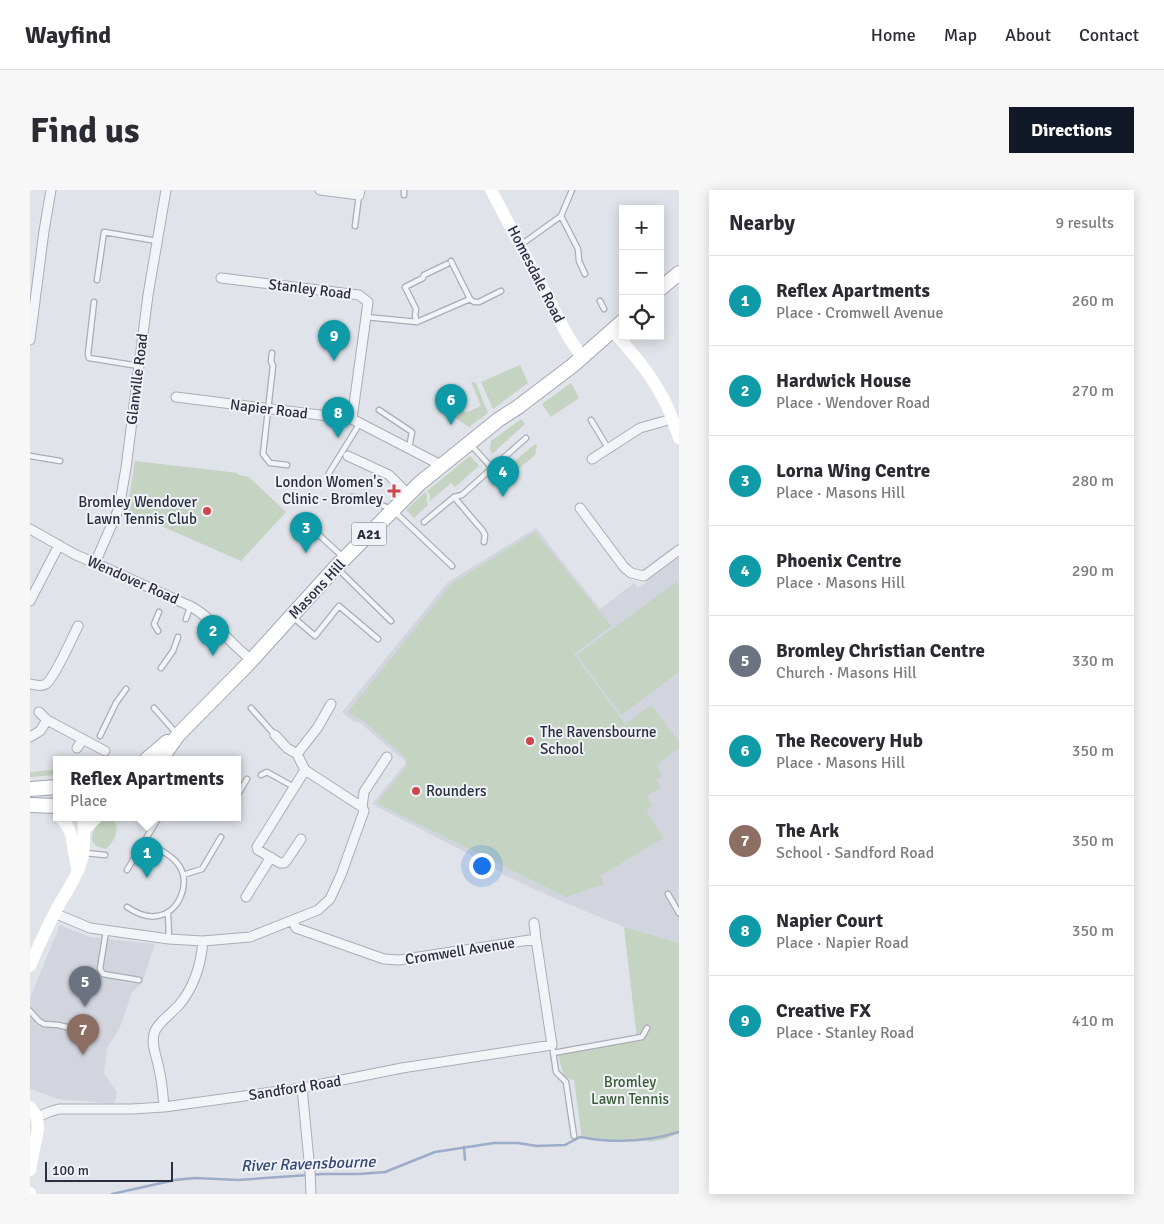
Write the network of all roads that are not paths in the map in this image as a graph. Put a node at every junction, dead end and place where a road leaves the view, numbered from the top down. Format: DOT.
graph roads {
  1 [pos="51,190"];
  2 [pos="166,190"];
  3 [pos="320,190"];
  4 [pos="491,190"];
  5 [pos="572,190"];
  6 [pos="359,192"];
  7 [pos="561,216"];
  8 [pos="355,226"];
  9 [pos="157,241"];
  10 [pos="520,244"];
  11 [pos="679,273"];
  12 [pos="585,274"];
  13 [pos="221,278"];
  14 [pos="97,280"];
  15 [pos="664,286"];
  16 [pos="501,290"];
  17 [pos="470,299"];
  18 [pos="600,301"];
  19 [pos="94,302"];
  20 [pos="604,308"];
  21 [pos="366,317"];
  22 [pos="417,322"];
  23 [pos="617,325"];
  24 [pos="30,340"];
  25 [pos="272,354"];
  26 [pos="582,357"];
  27 [pos="139,366"];
  28 [pos="176,397"];
  29 [pos="268,408"];
  30 [pos="379,410"];
  31 [pos="672,419"];
  32 [pos="590,420"];
  33 [pos="356,421"];
  34 [pos="526,438"];
  35 [pos="679,438"];
  36 [pos="469,443"];
  37 [pos="409,448"];
  38 [pos="609,449"];
  39 [pos="30,456"];
  40 [pos="348,456"];
  41 [pos="592,460"];
  42 [pos="60,461"];
  43 [pos="286,465"];
  44 [pos="439,466"];
  45 [pos="492,468"];
  46 [pos="329,473"];
  47 [pos="409,494"];
  48 [pos="454,497"];
  49 [pos="335,498"];
  50 [pos="580,508"];
  51 [pos="392,510"];
  52 [pos="304,521"];
  53 [pos="424,522"];
  54 [pos="30,529"];
  55 [pos="484,542"];
  56 [pos="59,545"];
  57 [pos="679,550"];
  58 [pos="95,563"];
  59 [pos="340,563"];
  60 [pos="452,566"];
  61 [pos="30,601"];
  62 [pos="190,606"];
  63 [pos="159,612"];
  64 [pos="292,616"];
  65 [pos="186,618"];
  66 [pos="391,621"];
  67 [pos="78,626"];
  68 [pos="158,631"];
  69 [pos="178,637"];
  70 [pos="378,638"];
  71 [pos="252,660"];
  72 [pos="161,668"];
  73 [pos="30,684"];
  74 [pos="126,689"];
  75 [pos="331,704"];
  76 [pos="154,708"];
  77 [pos="251,708"];
  78 [pos="39,712"];
  79 [pos="47,720"];
  80 [pos="178,735"];
  81 [pos="275,735"];
  82 [pos="100,736"];
  83 [pos="30,738"];
  84 [pos="83,739"];
  85 [pos="77,748"];
  86 [pos="104,751"];
  87 [pos="297,754"];
  88 [pos="150,756"];
  89 [pos="163,756"];
  90 [pos="387,757"];
  91 [pos="305,770"];
  92 [pos="261,775"];
  93 [pos="247,779"];
  94 [pos="53,787"];
  95 [pos="294,787"];
  96 [pos="30,789"];
  97 [pos="241,789"];
  98 [pos="30,805"];
  99 [pos="362,806"];
  100 [pos="53,809"];
  101 [pos="64,821"];
  102 [pos="83,821"];
  103 [pos="93,821"];
  104 [pos="157,821"];
  105 [pos="84,830"];
  106 [pos="221,838"];
  107 [pos="301,839"];
  108 [pos="145,841"];
  109 [pos="84,853"];
  110 [pos="105,855"];
  111 [pos="271,857"];
  112 [pos="127,870"];
  113 [pos="78,871"];
  114 [pos="183,875"];
  115 [pos="668,894"];
  116 [pos="246,897"];
  117 [pos="127,908"];
  118 [pos="168,912"];
  119 [pos="679,912"];
  120 [pos="54,913"];
  121 [pos="293,921"];
  122 [pos="534,923"];
  123 [pos="106,931"];
  124 [pos="169,939"];
  125 [pos="536,939"];
  126 [pos="204,941"];
  127 [pos="34,946"];
  128 [pos="30,966"];
  129 [pos="139,980"];
  130 [pos="30,1011"];
  131 [pos="648,1028"];
  132 [pos="86,1038"];
  133 [pos="553,1049"];
  134 [pos="302,1088"];
  135 [pos="164,1107"];
  136 [pos="34,1112"];
  137 [pos="574,1136"];
  138 [pos="30,1170"];
  139 [pos="311,1194"];
  1 -- 24 [label="street"];
  2 -- 9 [label="street, Glanville Road"];
  3 -- 6 [label="street"];
  4 -- 10 [label="main road, Homesdale Road"];
  5 -- 7 [label="lane"];
  6 -- 8 [label="lane"];
  7 -- 10 [label="lane"];
  7 -- 12 [label="lane"];
  9 -- 14 [label="lane"];
  9 -- 27 [label="street, Glanville Road"];
  10 -- 26 [label="main road, Homesdale Road"];
  11 -- 15 [label="main road"];
  13 -- 21 [label="street, Stanley Road"];
  16 -- 17 [label="lane"];
  17 -- 22 [label="lane"];
  17 -- 22 [label="lane"];
  18 -- 20 [label="lane"];
  19 -- 27 [label="lane"];
  21 -- 22 [label="lane"];
  21 -- 33 [label="street, Stanley Road"];
  23 -- 26 [label="main road, A21"];
  23 -- 31 [label="main road"];
  25 -- 29 [label="lane"];
  26 -- 36 [label="main road, Masons Hill / A21"];
  27 -- 58 [label="street, Glanville Road"];
  28 -- 29 [label="street, Napier Road"];
  29 -- 33 [label="street, Napier Road"];
  29 -- 43 [label="lane"];
  30 -- 37 [label="lane"];
  31 -- 35 [label="main road"];
  31 -- 38 [label="street"];
  32 -- 38 [label="lane"];
  33 -- 37 [label="street, Napier Road"];
  33 -- 46 [label="lane"];
  34 -- 45 [label="lane"];
  36 -- 44 [label="main road, Masons Hill / A21"];
  36 -- 45 [label="lane"];
  37 -- 44 [label="street, Napier Road"];
  38 -- 41 [label="street"];
  39 -- 42 [label="lane"];
  40 -- 47 [label="street"];
  44 -- 47 [label="main road, Masons Hill / A21"];
  45 -- 48 [label="lane"];
  47 -- 51 [label="main road, Masons Hill / A21"];
  48 -- 53 [label="lane"];
  48 -- 55 [label="lane"];
  49 -- 51 [label="lane"];
  50 -- 57 [label="street"];
  51 -- 59 [label="main road, Masons Hill / A21"];
  51 -- 60 [label="lane"];
  52 -- 59 [label="lane"];
  54 -- 56 [label="street, Wendover Road"];
  56 -- 58 [label="street, Wendover Road"];
  56 -- 61 [label="street"];
  58 -- 62 [label="street, Wendover Road"];
  59 -- 64 [label="main road, Masons Hill / A21"];
  59 -- 66 [label="lane"];
  62 -- 65 [label="lane"];
  62 -- 71 [label="street, Wendover Road"];
  63 -- 68 [label="lane"];
  64 -- 70 [label="lane"];
  64 -- 71 [label="main road, Masons Hill / A21"];
  67 -- 73 [label="street"];
  69 -- 72 [label="lane"];
  71 -- 80 [label="main road, Masons Hill / A21"];
  74 -- 82 [label="lane"];
  75 -- 87 [label="street"];
  76 -- 80 [label="lane"];
  77 -- 81 [label="lane"];
  78 -- 79 [label="street"];
  79 -- 83 [label="street"];
  79 -- 84 [label="street"];
  80 -- 88 [label="main road, Masons Hill / A21"];
  80 -- 89 [label="main road, Masons Hill / A21"];
  81 -- 87 [label="street"];
  84 -- 85 [label="street"];
  84 -- 86 [label="street"];
  87 -- 91 [label="street"];
  90 -- 99 [label="street"];
  91 -- 95 [label="street"];
  91 -- 99 [label="street"];
  92 -- 95 [label="lane"];
  93 -- 97 [label="lane"];
  94 -- 96 [label="main road"];
  95 -- 111 [label="street"];
  98 -- 100 [label="main road"];
  99 -- 121 [label="street"];
  101 -- 113 [label="main road"];
  102 -- 105 [label="main road"];
  103 -- 105 [label="main road"];
  104 -- 108 [label="lane"];
  105 -- 109 [label="main road"];
  106 -- 114 [label="lane"];
  107 -- 111 [label="street"];
  108 -- 112 [label="lane"];
  108 -- 114 [label="lane"];
  109 -- 110 [label="lane"];
  109 -- 113 [label="main road"];
  111 -- 116 [label="street"];
  113 -- 120 [label="main road"];
  114 -- 118 [label="lane"];
  115 -- 119 [label="lane"];
  117 -- 118 [label="lane"];
  118 -- 124 [label="lane"];
  120 -- 123 [label="street"];
  120 -- 127 [label="main road"];
  121 -- 125 [label="street, Cromwell Avenue"];
  121 -- 126 [label="street"];
  122 -- 125 [label="street"];
  123 -- 124 [label="street"];
  123 -- 129 [label="lane"];
  124 -- 126 [label="street"];
  125 -- 133 [label="street, Cromwell Avenue"];
  126 -- 135 [label="street"];
  127 -- 128 [label="main road"];
  130 -- 132 [label="lane"];
  131 -- 133 [label="lane"];
  133 -- 134 [label="street, Sandford Road"];
  133 -- 137 [label="lane"];
  134 -- 135 [label="street, Sandford Road"];
  134 -- 139 [label="street"];
  135 -- 136 [label="street, Sandford Road"];
  136 -- 138 [label="main road"];
}
